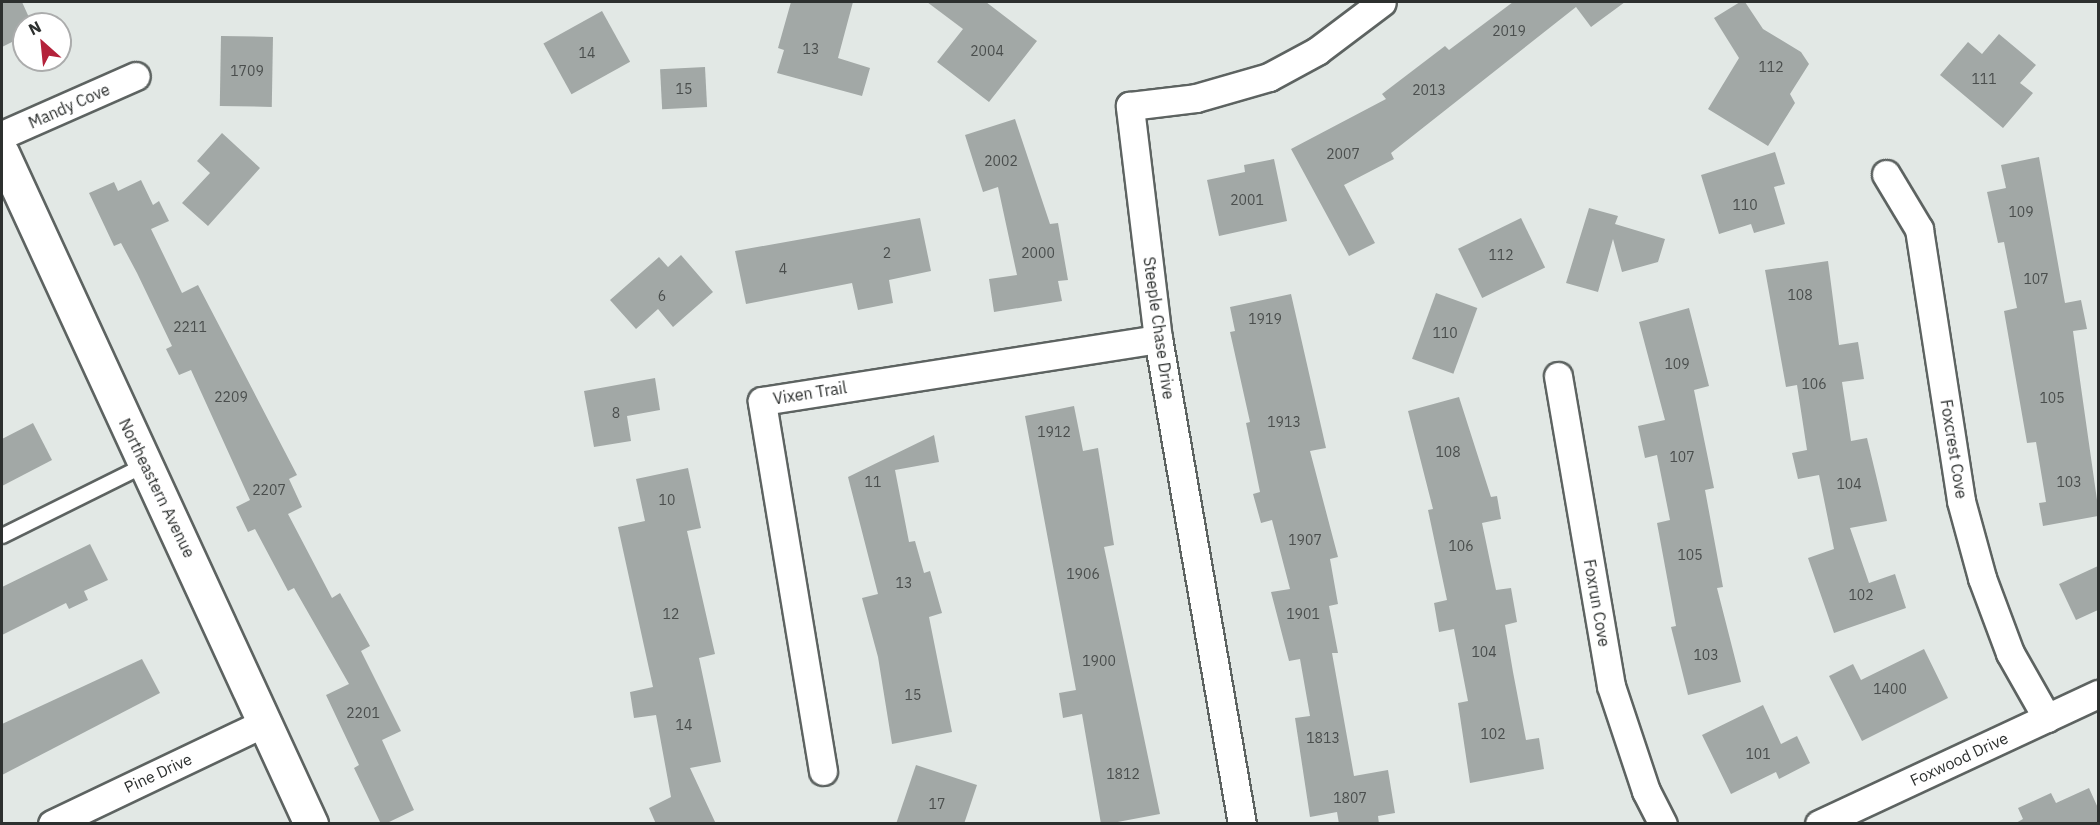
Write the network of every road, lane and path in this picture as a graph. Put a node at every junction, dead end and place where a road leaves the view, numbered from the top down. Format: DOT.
graph roads {
  1 [pos="1382,2"];
  2 [pos="136,76"];
  3 [pos="2,135"];
  4 [pos="2,153"];
  5 [pos="1886,174"];
  6 [pos="1158,339"];
  7 [pos="1558,376"];
  8 [pos="145,465"];
  9 [pos="2,536"];
  10 [pos="2098,694"];
  11 [pos="2047,718"];
  12 [pos="264,723"];
  13 [pos="823,771"];
  14 [pos="52,824"];
  15 [pos="311,824"];
  16 [pos="1242,824"];
  17 [pos="1663,824"];
  18 [pos="1819,824"];
  1 -- 6 [label="street, Steeple Chase Drive"];
  2 -- 3 [label="street, Mandy Cove"];
  4 -- 8 [label="street, Northeastern Avenue"];
  5 -- 11 [label="street, Foxcrest Cove"];
  6 -- 13 [label="street, Vixen Trail"];
  6 -- 16 [label="street, Steeple Chase Drive"];
  7 -- 17 [label="street, Foxrun Cove"];
  8 -- 9 [label="lane"];
  8 -- 12 [label="street, Northeastern Avenue"];
  10 -- 11 [label="street, Foxwood Drive"];
  11 -- 18 [label="street, Foxwood Drive"];
  12 -- 14 [label="street, Pine Drive"];
  12 -- 15 [label="street, Northeastern Avenue"];
}
